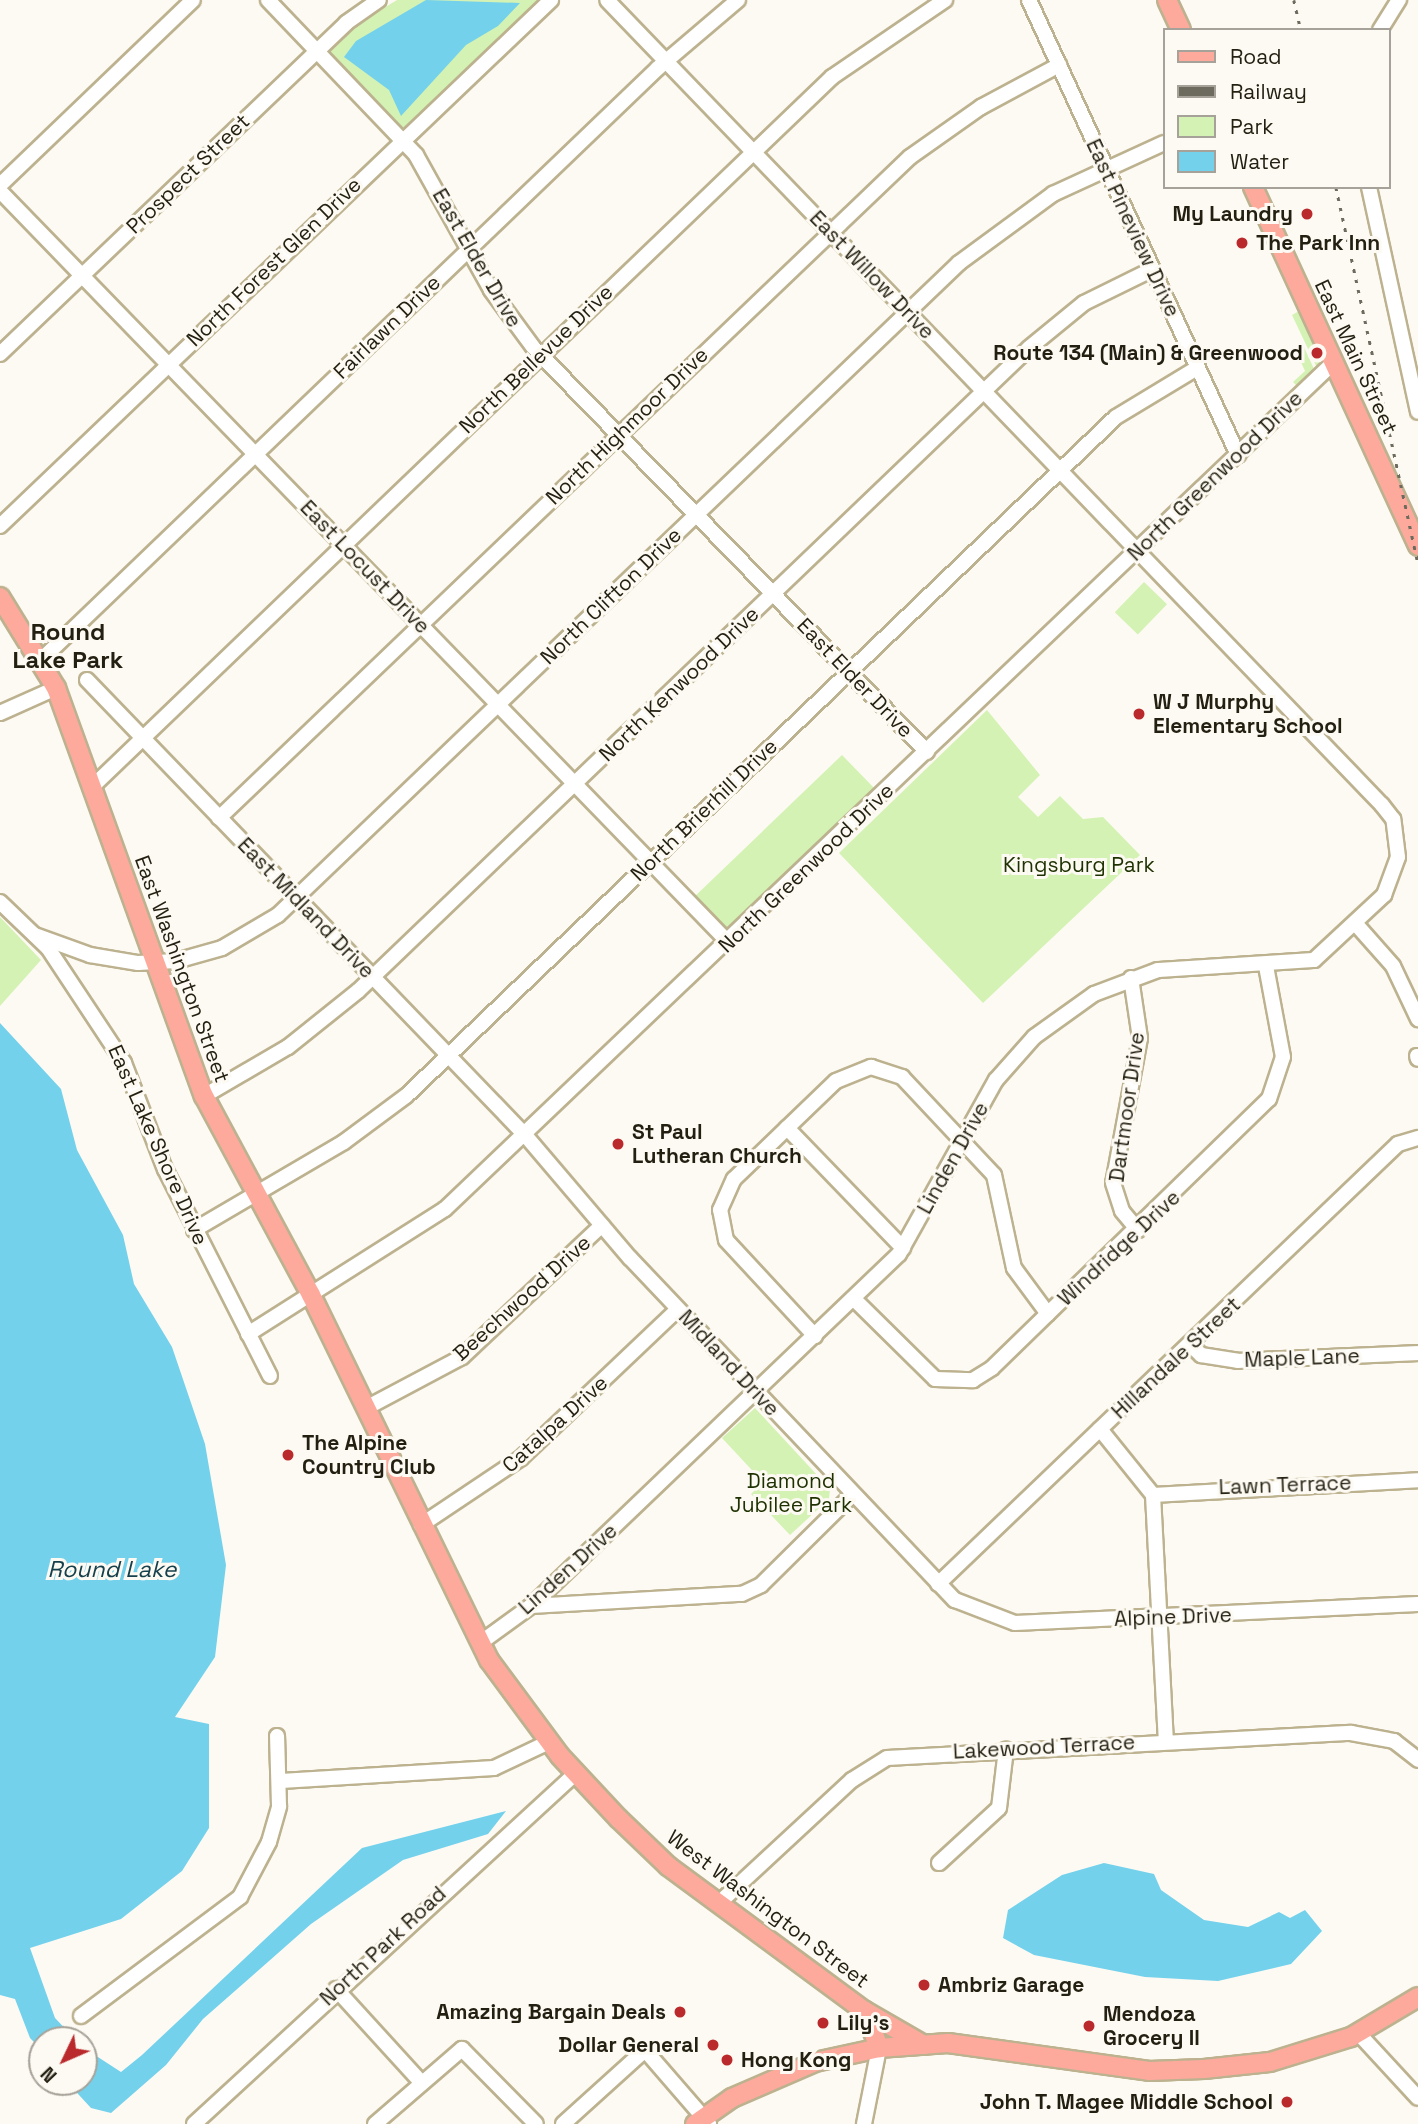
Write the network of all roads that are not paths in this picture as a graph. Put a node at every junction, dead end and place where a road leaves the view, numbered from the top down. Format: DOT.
graph roads {
  1 [pos="193,0"];
  2 [pos="268,0"];
  3 [pos="379,0"];
  4 [pos="551,0"];
  5 [pos="607,0"];
  6 [pos="738,0"];
  7 [pos="945,0"];
  8 [pos="1029,0"];
  9 [pos="1167,0"];
  10 [pos="1399,0"];
  11 [pos="1180,28"];
  12 [pos="1381,28"];
  13 [pos="317,51"];
  14 [pos="666,61"];
  15 [pos="1059,65"];
  16 [pos="403,140"];
  17 [pos="1162,144"];
  18 [pos="753,152"];
  19 [pos="1106,170"];
  20 [pos="0,185"];
  21 [pos="1253,189"];
  22 [pos="1369,189"];
  23 [pos="0,191"];
  24 [pos="831,232"];
  25 [pos="469,247"];
  26 [pos="1151,270"];
  27 [pos="83,275"];
  28 [pos="908,312"];
  29 [pos="0,354"];
  30 [pos="541,355"];
  31 [pos="168,363"];
  32 [pos="1333,363"];
  33 [pos="1197,368"];
  34 [pos="1413,369"];
  35 [pos="984,394"];
  36 [pos="1418,412"];
  37 [pos="617,435"];
  38 [pos="255,453"];
  39 [pos="1238,454"];
  40 [pos="1060,471"];
  41 [pos="695,515"];
  42 [pos="0,526"];
  43 [pos="343,544"];
  44 [pos="1418,546"];
  45 [pos="1137,550"];
  46 [pos="773,593"];
  47 [pos="0,597"];
  48 [pos="420,624"];
  49 [pos="42,660"];
  50 [pos="849,671"];
  51 [pos="87,680"];
  52 [pos="56,688"];
  53 [pos="498,705"];
  54 [pos="0,713"];
  55 [pos="144,739"];
  56 [pos="927,752"];
  57 [pos="1353,774"];
  58 [pos="574,783"];
  59 [pos="93,786"];
  60 [pos="219,818"];
  61 [pos="650,861"];
  62 [pos="296,898"];
  63 [pos="0,902"];
  64 [pos="1355,923"];
  65 [pos="35,934"];
  66 [pos="729,943"];
  67 [pos="155,962"];
  68 [pos="1266,966"];
  69 [pos="373,977"];
  70 [pos="1131,978"];
  71 [pos="1403,982"];
  72 [pos="1418,989"];
  73 [pos="1418,1018"];
  74 [pos="448,1055"];
  75 [pos="204,1096"];
  76 [pos="787,1128"];
  77 [pos="526,1136"];
  78 [pos="1418,1139"];
  79 [pos="963,1140"];
  80 [pos="254,1196"];
  81 [pos="601,1225"];
  82 [pos="194,1230"];
  83 [pos="1138,1230"];
  84 [pos="903,1248"];
  85 [pos="311,1295"];
  86 [pos="854,1299"];
  87 [pos="678,1310"];
  88 [pos="1048,1314"];
  89 [pos="248,1334"];
  90 [pos="815,1336"];
  91 [pos="1191,1344"];
  92 [pos="338,1350"];
  93 [pos="1418,1353"];
  94 [pos="270,1376"];
  95 [pos="756,1392"];
  96 [pos="366,1408"];
  97 [pos="1100,1429"];
  98 [pos="1418,1480"];
  99 [pos="852,1495"];
  100 [pos="1153,1495"];
  101 [pos="421,1525"];
  102 [pos="938,1584"];
  103 [pos="1418,1604"];
  104 [pos="531,1606"];
  105 [pos="1160,1618"];
  106 [pos="480,1643"];
  107 [pos="277,1736"];
  108 [pos="549,1742"];
  109 [pos="1166,1742"];
  110 [pos="1006,1749"];
  111 [pos="1418,1760"];
  112 [pos="576,1773"];
  113 [pos="281,1782"];
  114 [pos="939,1863"];
  115 [pos="718,1904"];
  116 [pos="336,1989"];
  117 [pos="1418,1997"];
  118 [pos="865,2011"];
  119 [pos="81,2016"];
  120 [pos="1358,2033"];
  121 [pos="924,2045"];
  122 [pos="879,2048"];
  123 [pos="420,2081"];
  124 [pos="1418,2098"];
  125 [pos="702,2122"];
  126 [pos="194,2124"];
  127 [pos="375,2124"];
  128 [pos="536,2124"];
  129 [pos="563,2124"];
  130 [pos="864,2124"];
  1 -- 20 [label="street"];
  2 -- 13 [label="street, East Elder Drive"];
  3 -- 13 [label="street, Prospect Street"];
  4 -- 16 [label="street, North Forest Glen Drive"];
  5 -- 14 [label="street, East Willow Drive"];
  6 -- 14 [label="street, Fairlawn Drive"];
  7 -- 18 [label="street, North Bellevue Drive"];
  8 -- 15 [label="street, East Pineview Drive"];
  9 -- 11 [label="main road"];
  10 -- 12 [label="street"];
  13 -- 16 [label="street, East Elder Drive"];
  13 -- 27 [label="street, Prospect Street"];
  14 -- 18 [label="street, East Willow Drive"];
  14 -- 25 [label="street, Fairlawn Drive"];
  15 -- 19 [label="street, East Pineview Drive"];
  15 -- 24 [label="street, North Highmoor Drive"];
  16 -- 25 [label="street, East Elder Drive"];
  16 -- 31 [label="street, North Forest Glen Drive"];
  17 -- 19 [label="street, North Clifton Drive"];
  18 -- 24 [label="street, East Willow Drive"];
  18 -- 30 [label="street, North Bellevue Drive"];
  19 -- 26 [label="street, East Pineview Drive"];
  19 -- 28 [label="street, North Clifton Drive"];
  21 -- 32 [label="main road, East Main Street"];
  22 -- 34 [label="street"];
  23 -- 27 [label="street, East Locust Drive"];
  24 -- 28 [label="street, East Willow Drive"];
  24 -- 37 [label="street, North Highmoor Drive"];
  25 -- 30 [label="street, East Elder Drive"];
  25 -- 38 [label="street, Fairlawn Drive"];
  26 -- 33 [label="street, East Pineview Drive"];
  26 -- 35 [label="street, North Kenwood Drive"];
  27 -- 29 [label="street, Prospect Street"];
  27 -- 31 [label="street, East Locust Drive"];
  28 -- 35 [label="street, East Willow Drive"];
  28 -- 41 [label="street, North Clifton Drive"];
  30 -- 37 [label="street, East Elder Drive"];
  30 -- 43 [label="street, North Bellevue Drive"];
  31 -- 38 [label="street, East Locust Drive"];
  31 -- 42 [label="street, North Forest Glen Drive"];
  32 -- 39 [label="street, North Greenwood Drive"];
  32 -- 44 [label="main road, East Main Street"];
  33 -- 39 [label="street, East Pineview Drive"];
  33 -- 40 [label="street, North Brierhill Drive"];
  34 -- 36 [label="street"];
  35 -- 40 [label="street, East Willow Drive"];
  35 -- 46 [label="street, North Kenwood Drive"];
  37 -- 41 [label="street, East Elder Drive"];
  37 -- 48 [label="street, North Highmoor Drive"];
  38 -- 43 [label="street, East Locust Drive"];
  38 -- 49 [label="street, Fairlawn Drive"];
  39 -- 45 [label="street, North Greenwood Drive"];
  40 -- 45 [label="street, East Willow Drive"];
  40 -- 50 [label="street, North Brierhill Drive"];
  41 -- 46 [label="street, East Elder Drive"];
  41 -- 53 [label="street, North Clifton Drive"];
  43 -- 48 [label="street, East Locust Drive"];
  43 -- 55 [label="street, North Bellevue Drive"];
  45 -- 56 [label="street, North Greenwood Drive"];
  45 -- 57 [label="street, East Willow Drive"];
  46 -- 50 [label="street, East Elder Drive"];
  46 -- 58 [label="street, North Kenwood Drive"];
  47 -- 49 [label="main road, East Washington Street"];
  48 -- 53 [label="street, East Locust Drive"];
  48 -- 60 [label="street, North Highmoor Drive"];
  49 -- 52 [label="main road, East Washington Street"];
  50 -- 56 [label="street, East Elder Drive"];
  50 -- 61 [label="street, North Brierhill Drive"];
  51 -- 55 [label="street, East Midland Drive"];
  52 -- 54 [label="street"];
  52 -- 59 [label="main road, East Washington Street"];
  53 -- 58 [label="street, East Locust Drive"];
  53 -- 62 [label="street, North Clifton Drive"];
  55 -- 59 [label="street, North Bellevue Drive"];
  55 -- 60 [label="street, East Midland Drive"];
  56 -- 66 [label="street, North Greenwood Drive"];
  57 -- 64 [label="street, Linden Drive"];
  58 -- 61 [label="street, East Locust Drive"];
  58 -- 69 [label="street, North Kenwood Drive"];
  59 -- 67 [label="main road, East Washington Street"];
  60 -- 62 [label="street, East Midland Drive"];
  61 -- 66 [label="street, East Locust Drive"];
  61 -- 74 [label="street, North Brierhill Drive"];
  62 -- 67 [label="street, North Clifton Drive"];
  62 -- 69 [label="street, East Midland Drive"];
  63 -- 65 [label="street, East Lake Shore Drive"];
  64 -- 68 [label="street, Linden Drive"];
  64 -- 71 [label="street"];
  65 -- 67 [label="street, North Clifton Drive"];
  65 -- 82 [label="street, East Lake Shore Drive"];
  66 -- 77 [label="street, North Greenwood Drive"];
  67 -- 75 [label="main road, East Washington Street"];
  68 -- 70 [label="street, Linden Drive"];
  68 -- 83 [label="street, Windridge Drive"];
  69 -- 74 [label="street, East Midland Drive"];
  69 -- 75 [label="street, North Kenwood Drive"];
  70 -- 79 [label="street, Linden Drive"];
  70 -- 83 [label="street, Dartmoor Drive"];
  71 -- 72 [label="street"];
  71 -- 73 [label="street"];
  74 -- 77 [label="street, East Midland Drive"];
  74 -- 80 [label="street, North Brierhill Drive"];
  75 -- 80 [label="main road, East Washington Street"];
  76 -- 79 [label="street"];
  76 -- 84 [label="street"];
  76 -- 90 [label="street"];
  77 -- 81 [label="street, Midland Drive"];
  77 -- 85 [label="street, North Greenwood Drive"];
  78 -- 91 [label="street, Hillandale Street"];
  79 -- 84 [label="street, Linden Drive"];
  79 -- 88 [label="street"];
  80 -- 82 [label="street, North Brierhill Drive"];
  80 -- 85 [label="main road, East Washington Street"];
  81 -- 87 [label="street, Midland Drive"];
  81 -- 96 [label="street, Beechwood Drive"];
  82 -- 89 [label="street, East Lake Shore Drive"];
  83 -- 88 [label="street, Windridge Drive"];
  84 -- 86 [label="street, Linden Drive"];
  85 -- 89 [label="street, North Greenwood Drive"];
  85 -- 92 [label="main road, East Washington Street"];
  86 -- 88 [label="street, Windridge Drive"];
  86 -- 90 [label="street, Linden Drive"];
  87 -- 95 [label="street, Midland Drive"];
  87 -- 101 [label="street, Catalpa Drive"];
  89 -- 94 [label="street, East Lake Shore Drive"];
  90 -- 95 [label="street, Linden Drive"];
  91 -- 93 [label="street, Maple Lane"];
  91 -- 97 [label="street, Hillandale Street"];
  92 -- 96 [label="main road, West Washington Street"];
  95 -- 99 [label="street, Midland Drive"];
  95 -- 104 [label="street, Linden Drive"];
  96 -- 101 [label="main road, West Washington Street"];
  97 -- 100 [label="street"];
  97 -- 102 [label="street, Hillandale Street"];
  98 -- 100 [label="street, Lawn Terrace"];
  99 -- 102 [label="street, Midland Drive"];
  99 -- 104 [label="street"];
  100 -- 105 [label="street"];
  101 -- 106 [label="main road, West Washington Street"];
  102 -- 105 [label="street, Alpine Drive"];
  103 -- 105 [label="street, Alpine Drive"];
  104 -- 106 [label="street, Linden Drive"];
  105 -- 109 [label="street"];
  106 -- 108 [label="main road, West Washington Street"];
  107 -- 113 [label="street"];
  108 -- 112 [label="main road, West Washington Street"];
  108 -- 113 [label="street"];
  109 -- 110 [label="street, Lakewood Terrace"];
  109 -- 111 [label="street, Lakewood Terrace"];
  110 -- 114 [label="street"];
  110 -- 115 [label="street, Lakewood Terrace"];
  112 -- 115 [label="main road, West Washington Street"];
  112 -- 116 [label="street, North Park Road"];
  113 -- 119 [label="street"];
  115 -- 118 [label="main road, West Washington Street"];
  116 -- 123 [label="street"];
  116 -- 126 [label="street, North Park Road"];
  117 -- 120 [label="main road"];
  118 -- 121 [label="main road"];
  118 -- 122 [label="main road, West Washington Street"];
  120 -- 121 [label="main road"];
  120 -- 124 [label="street"];
  121 -- 122 [label="main road"];
  122 -- 125 [label="main road"];
  122 -- 130 [label="street"];
  123 -- 127 [label="street"];
  123 -- 128 [label="street"];
  125 -- 129 [label="street"];
}
